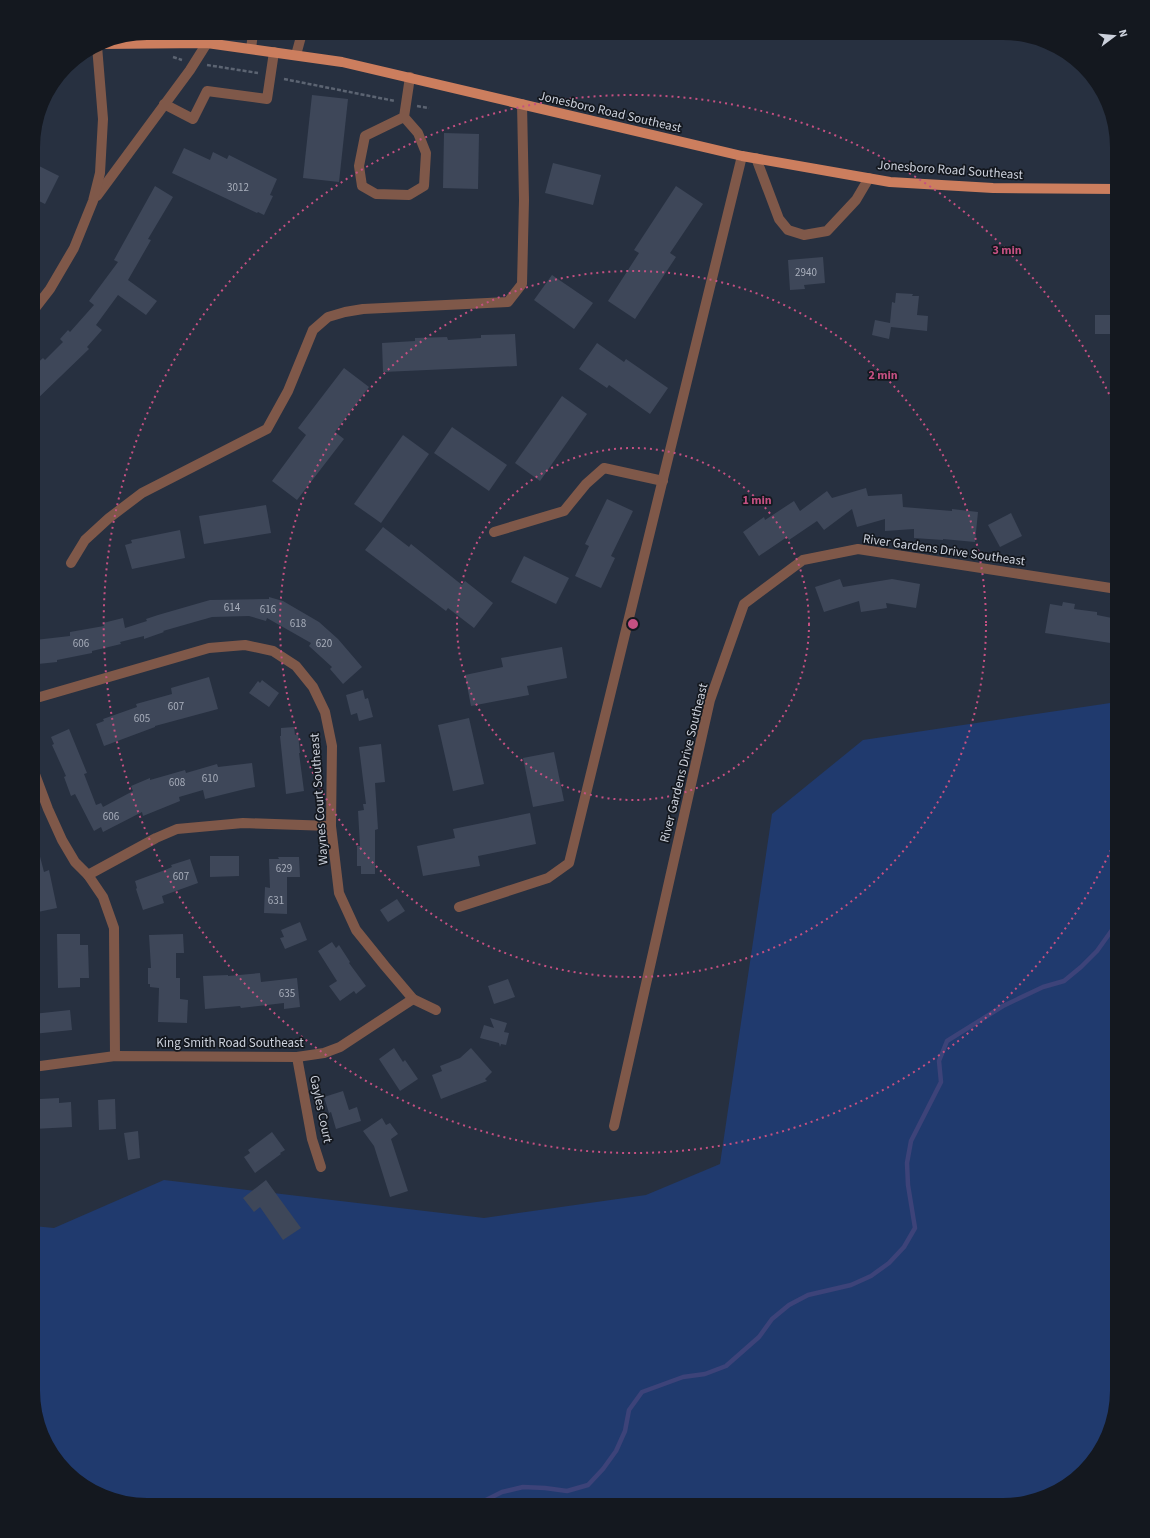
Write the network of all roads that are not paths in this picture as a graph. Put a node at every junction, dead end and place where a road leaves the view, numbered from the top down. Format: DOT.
graph roads {
  1 [pos="170,40"];
  2 [pos="252,40"];
  3 [pos="300,40"];
  4 [pos="207,43"];
  5 [pos="251,49"];
  6 [pos="97,52"];
  7 [pos="274,52"];
  8 [pos="296,55"];
  9 [pos="410,77"];
  10 [pos="164,104"];
  11 [pos="522,104"];
  12 [pos="404,118"];
  13 [pos="742,156"];
  14 [pos="756,158"];
  15 [pos="869,178"];
  16 [pos="1110,189"];
  17 [pos="93,201"];
  18 [pos="40,302"];
  19 [pos="663,481"];
  20 [pos="494,532"];
  21 [pos="71,563"];
  22 [pos="1110,588"];
  23 [pos="40,697"];
  24 [pos="40,787"];
  25 [pos="331,826"];
  26 [pos="88,875"];
  27 [pos="459,907"];
  28 [pos="413,999"];
  29 [pos="436,1010"];
  30 [pos="115,1056"];
  31 [pos="297,1057"];
  32 [pos="40,1066"];
  33 [pos="614,1126"];
  34 [pos="321,1167"];
  1 -- 4 [label="main road, Jonesboro Road Southeast"];
  2 -- 5 [label="street"];
  3 -- 8 [label="street"];
  4 -- 5 [label="main road, Jonesboro Road Southeast"];
  4 -- 10 [label="street"];
  5 -- 7 [label="main road, Jonesboro Road Southeast"];
  6 -- 17 [label="street"];
  7 -- 8 [label="main road, Jonesboro Road Southeast"];
  7 -- 10 [label="street"];
  8 -- 9 [label="main road, Jonesboro Road Southeast"];
  9 -- 11 [label="main road, Jonesboro Road Southeast"];
  9 -- 12 [label="street"];
  10 -- 17 [label="street"];
  11 -- 13 [label="main road, Jonesboro Road Southeast"];
  11 -- 21 [label="street"];
  12 -- 12 [label="street"];
  13 -- 14 [label="main road, Jonesboro Road Southeast"];
  13 -- 19 [label="street"];
  14 -- 15 [label="main road, Jonesboro Road Southeast"];
  14 -- 15 [label="street"];
  15 -- 16 [label="main road, Jonesboro Road Southeast"];
  17 -- 18 [label="street"];
  19 -- 20 [label="street"];
  19 -- 27 [label="street"];
  22 -- 33 [label="street, River Gardens Drive Southeast"];
  23 -- 25 [label="street, Waynes Court Southeast"];
  24 -- 26 [label="street"];
  25 -- 26 [label="street"];
  25 -- 28 [label="street, Waynes Court Southeast"];
  26 -- 30 [label="street"];
  28 -- 29 [label="street"];
  28 -- 31 [label="street, King Smith Road Southeast"];
  30 -- 31 [label="street, King Smith Road Southeast"];
  30 -- 32 [label="street, King Smith Road Southeast"];
  31 -- 34 [label="street, Gayles Court"];
}
